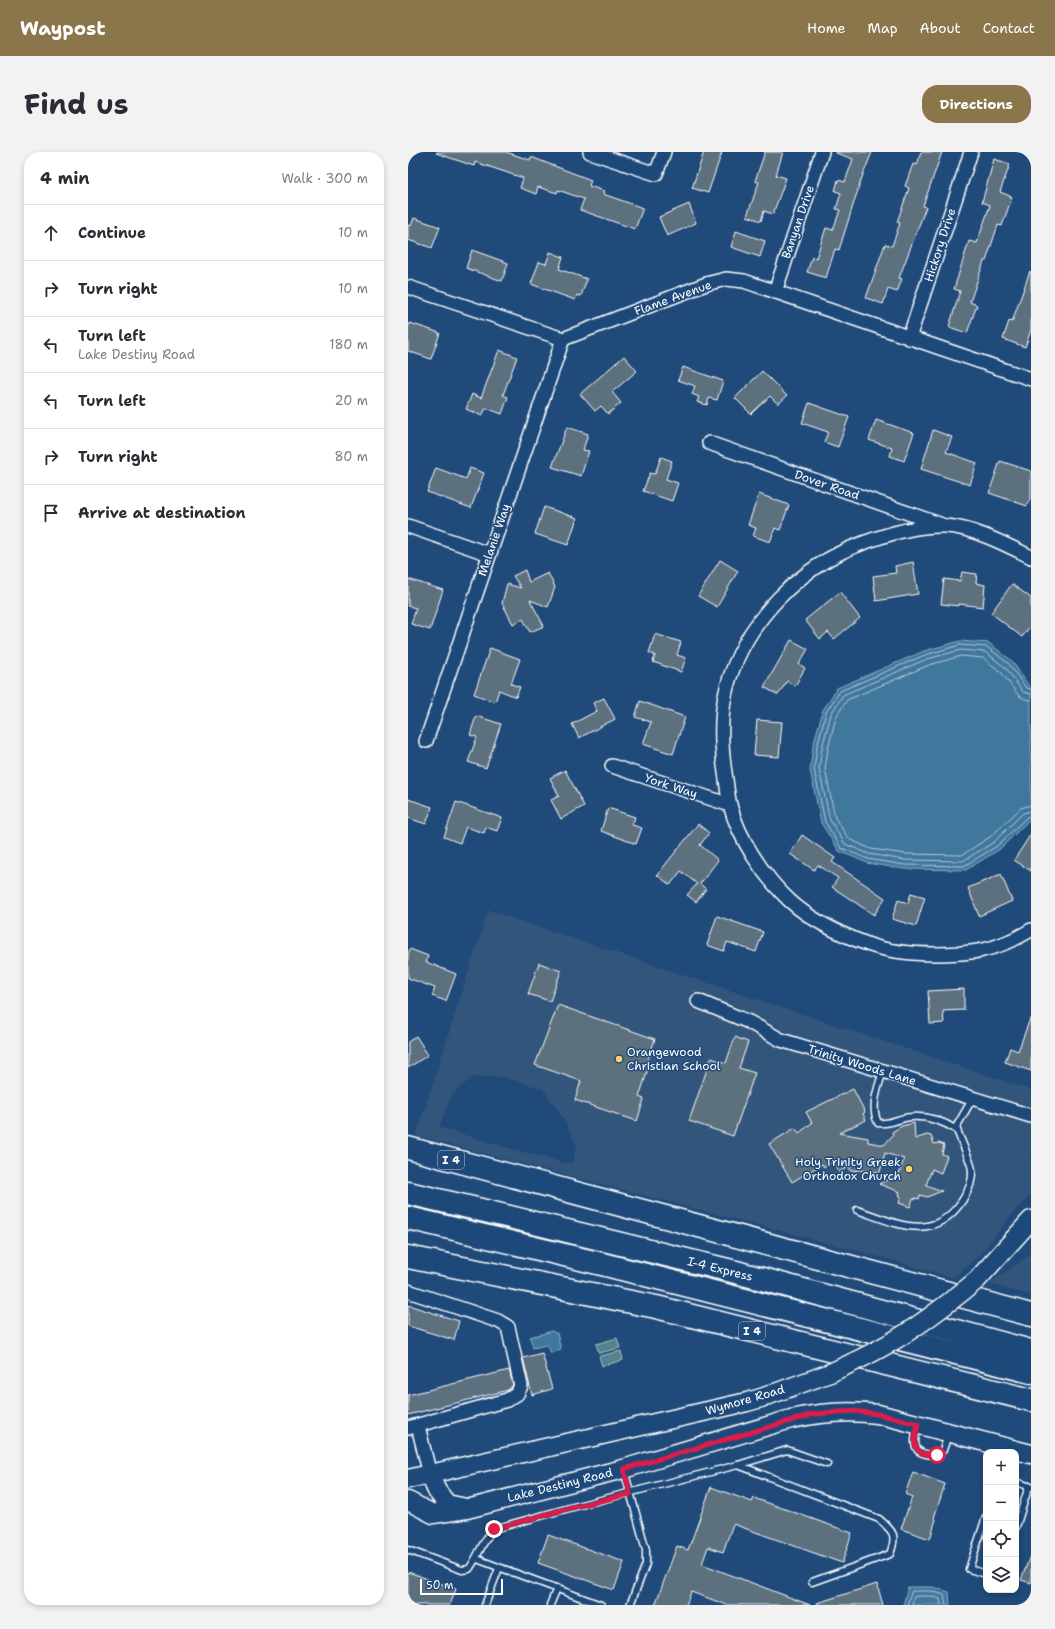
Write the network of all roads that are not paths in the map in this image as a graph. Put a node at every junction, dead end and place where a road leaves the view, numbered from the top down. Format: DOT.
graph roads {
  1 [pos="590,152"];
  2 [pos="664,152"];
  3 [pos="822,152"];
  4 [pos="971,152"];
  5 [pos="408,287"];
  6 [pos="775,292"];
  7 [pos="909,338"];
  8 [pos="564,339"];
  9 [pos="1031,379"];
  10 [pos="709,443"];
  11 [pos="408,526"];
  12 [pos="945,526"];
  13 [pos="489,554"];
  14 [pos="1031,557"];
  15 [pos="426,741"];
  16 [pos="612,766"];
  17 [pos="730,805"];
  18 [pos="1031,930"];
  19 [pos="698,1001"];
  20 [pos="883,1071"];
  21 [pos="973,1098"];
  22 [pos="1031,1116"];
  23 [pos="955,1129"];
  24 [pos="408,1148"];
  25 [pos="408,1193"];
  26 [pos="857,1210"];
  27 [pos="408,1218"];
  28 [pos="1031,1220"];
  29 [pos="408,1257"];
  30 [pos="408,1291"];
  31 [pos="1031,1315"];
  32 [pos="1031,1350"];
  33 [pos="1031,1372"];
  34 [pos="1031,1400"];
  35 [pos="918,1424"];
  36 [pos="413,1427"];
  37 [pos="949,1432"];
  38 [pos="1031,1454"];
  39 [pos="827,1464"];
  40 [pos="738,1465"];
  41 [pos="624,1469"];
  42 [pos="430,1475"];
  43 [pos="408,1479"];
  44 [pos="1019,1483"];
  45 [pos="1030,1486"];
  46 [pos="630,1494"];
  47 [pos="408,1502"];
  48 [pos="467,1509"];
  49 [pos="984,1521"];
  50 [pos="1018,1521"];
  51 [pos="408,1550"];
  52 [pos="477,1559"];
  53 [pos="499,1568"];
  54 [pos="983,1573"];
  55 [pos="812,1582"];
  56 [pos="557,1588"];
  57 [pos="485,1605"];
  58 [pos="550,1605"];
  59 [pos="601,1605"];
  60 [pos="630,1605"];
  1 -- 2 [label="street"];
  3 -- 6 [label="street, Banyan Drive"];
  4 -- 7 [label="street, Hickory Drive"];
  5 -- 8 [label="street"];
  6 -- 7 [label="street, Flame Avenue"];
  6 -- 8 [label="street, Flame Avenue"];
  7 -- 9 [label="street, Flame Avenue"];
  8 -- 13 [label="street, Melanie Way"];
  10 -- 12 [label="street, Dover Road"];
  11 -- 13 [label="street"];
  12 -- 14 [label="street"];
  12 -- 17 [label="street"];
  13 -- 15 [label="street, Melanie Way"];
  16 -- 17 [label="street, York Way"];
  17 -- 18 [label="street"];
  19 -- 20 [label="street, Trinity Woods Lane"];
  20 -- 21 [label="street, Trinity Woods Lane"];
  20 -- 23 [label="lane"];
  21 -- 22 [label="street, Trinity Woods Lane"];
  21 -- 23 [label="lane"];
  23 -- 26 [label="lane"];
  24 -- 31 [label="highway, I 4"];
  25 -- 32 [label="highway, I-4 Express"];
  27 -- 33 [label="highway, I-4 Express"];
  28 -- 42 [label="main road, Wymore Road, bridge"];
  29 -- 34 [label="highway, I 4"];
  30 -- 36 [label="street"];
  35 -- 37 [label="main road, Lake Destiny Road"];
  35 -- 37 [label="lane"];
  35 -- 41 [label="main road, Lake Destiny Road"];
  36 -- 42 [label="street"];
  37 -- 38 [label="main road, Lake Destiny Road"];
  39 -- 40 [label="lane"];
  40 -- 46 [label="lane"];
  40 -- 55 [label="lane"];
  41 -- 46 [label="lane"];
  41 -- 48 [label="main road, Lake Destiny Road"];
  42 -- 43 [label="main road, Wymore Road"];
  42 -- 48 [label="main road, Lake Destiny Road"];
  44 -- 45 [label="lane"];
  45 -- 50 [label="lane"];
  46 -- 52 [label="lane"];
  46 -- 60 [label="lane"];
  47 -- 48 [label="main road"];
  49 -- 54 [label="lane"];
  51 -- 52 [label="lane"];
  52 -- 53 [label="lane"];
  53 -- 56 [label="lane"];
  53 -- 57 [label="lane"];
  56 -- 58 [label="lane"];
  56 -- 59 [label="lane"];
}
